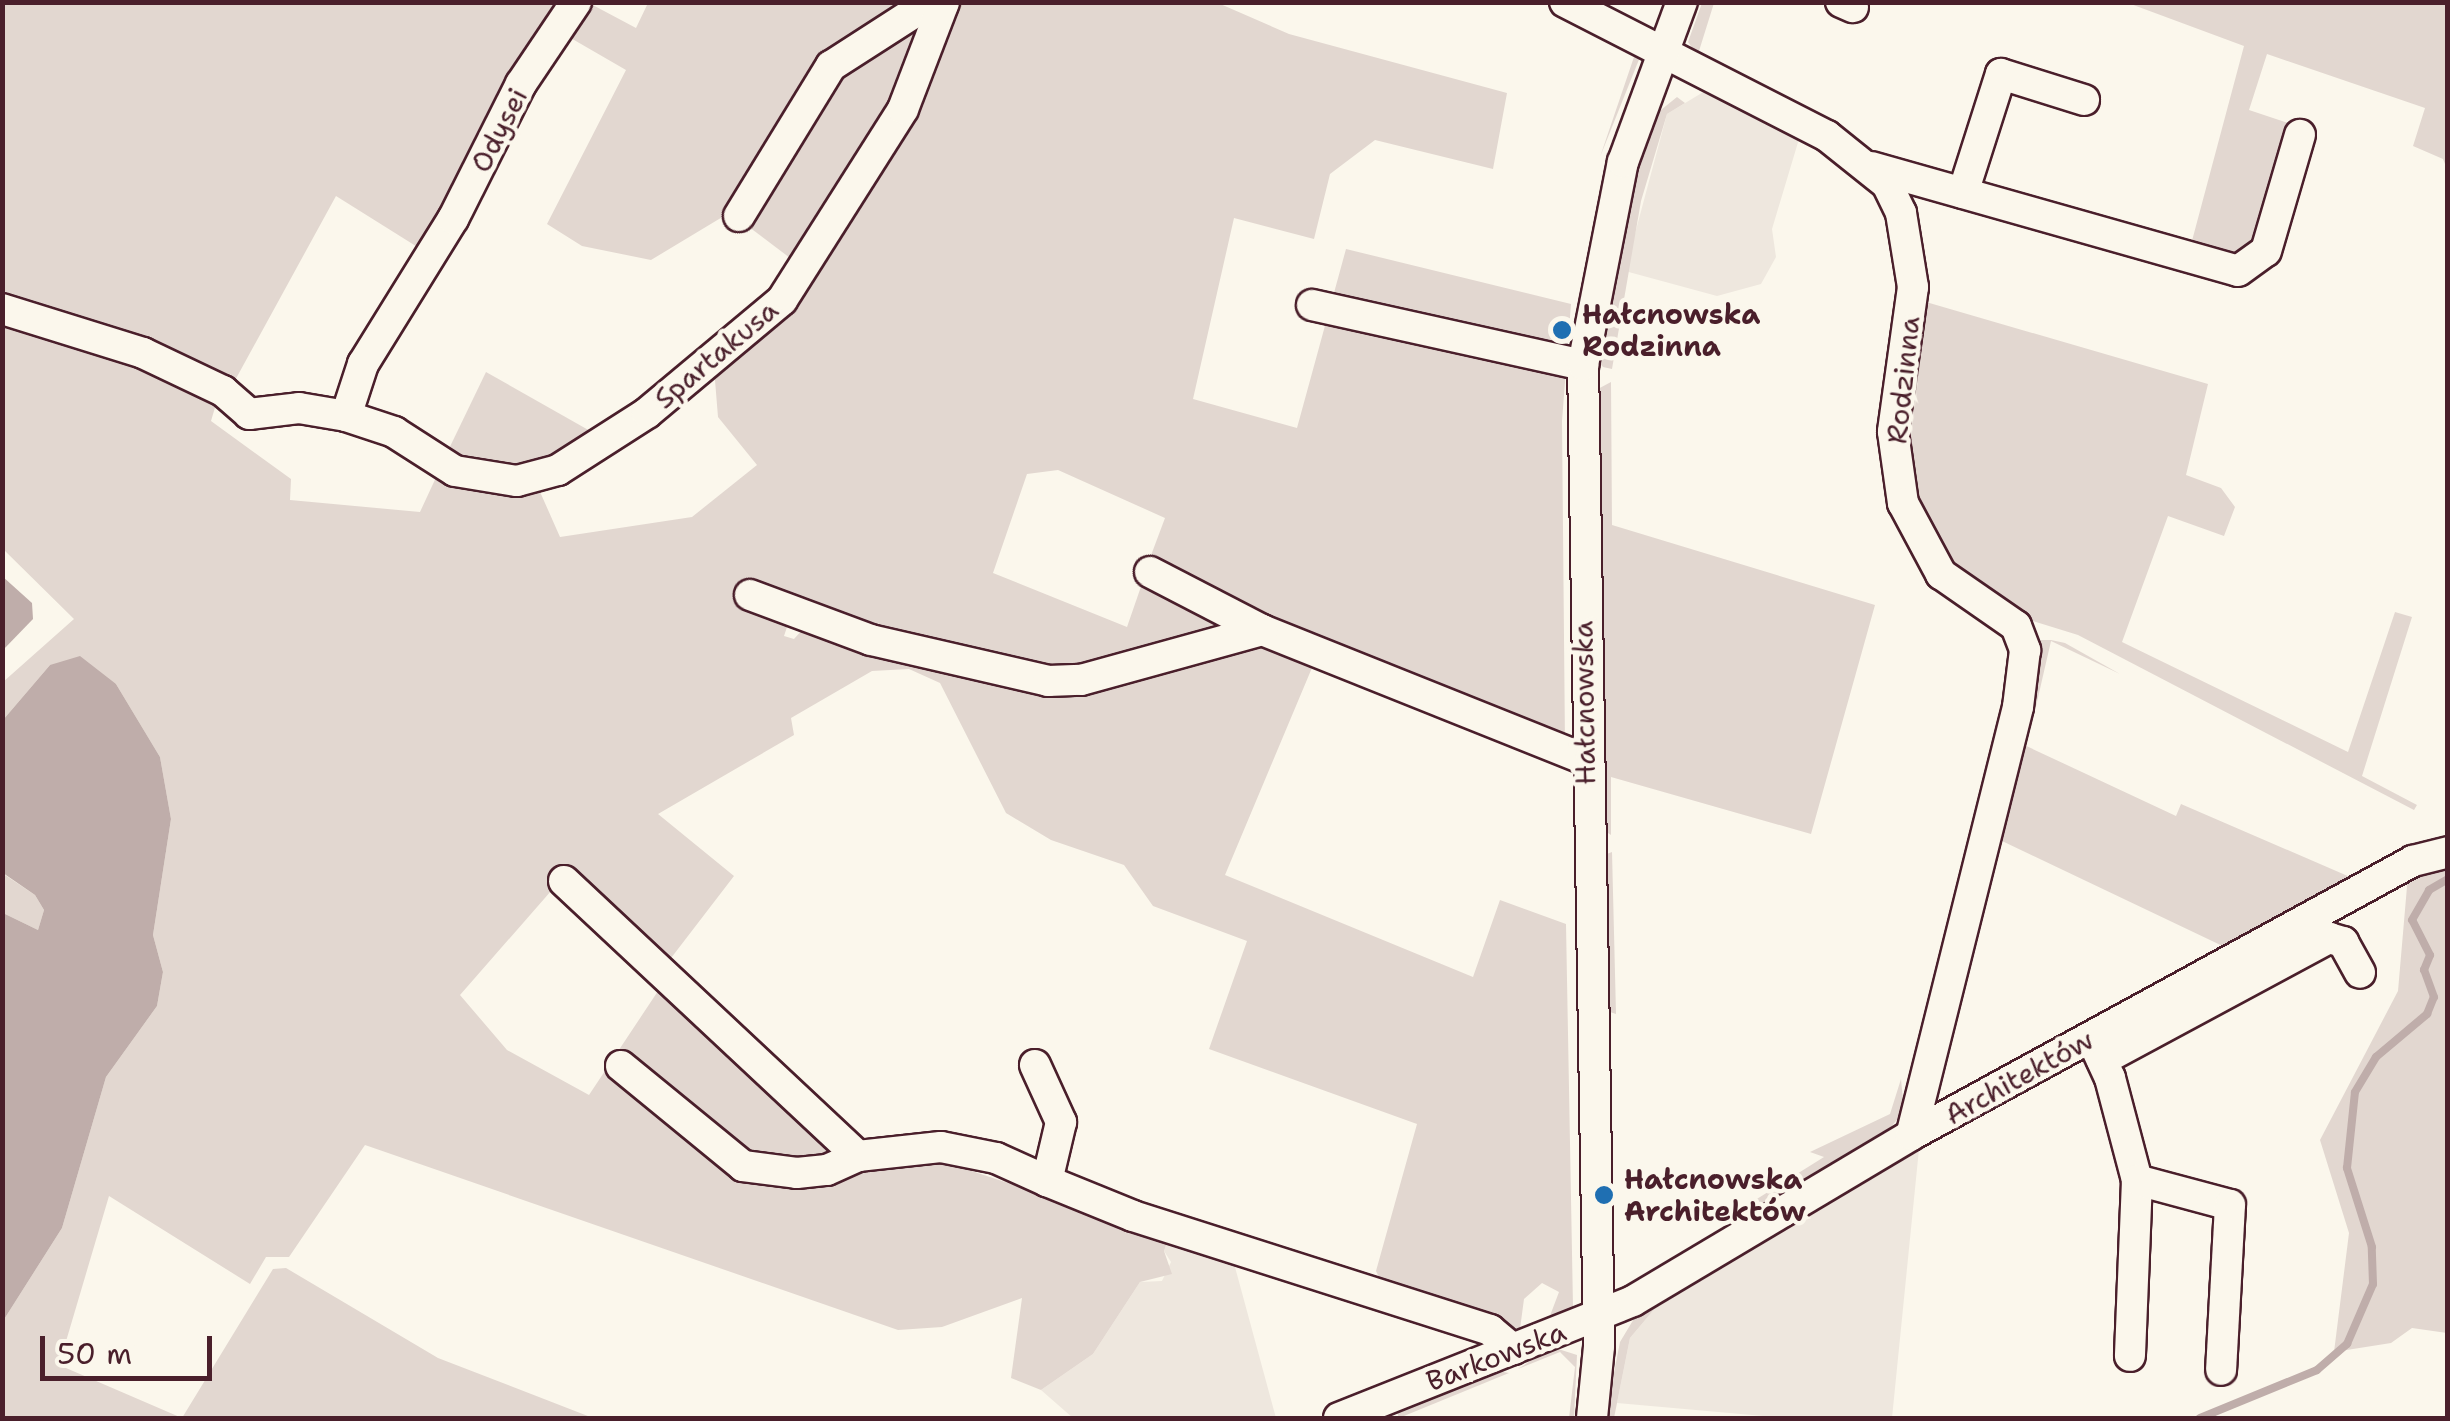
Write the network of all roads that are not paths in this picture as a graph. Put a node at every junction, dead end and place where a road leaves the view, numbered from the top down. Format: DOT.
graph roads {
  1 [pos="576,2"];
  2 [pos="1565,2"];
  3 [pos="1682,2"];
  4 [pos="944,4"];
  5 [pos="1663,49"];
  6 [pos="2084,100"];
  7 [pos="2300,135"];
  8 [pos="1868,166"];
  9 [pos="1963,193"];
  10 [pos="738,216"];
  11 [pos="1312,304"];
  12 [pos="2,308"];
  13 [pos="1583,365"];
  14 [pos="346,416"];
  15 [pos="1150,572"];
  16 [pos="750,595"];
  17 [pos="1262,630"];
  18 [pos="1584,758"];
  19 [pos="2448,852"];
  20 [pos="564,881"];
  21 [pos="2360,973"];
  22 [pos="2096,1048"];
  23 [pos="1035,1065"];
  24 [pos="621,1066"];
  25 [pos="1911,1136"];
  26 [pos="858,1156"];
  27 [pos="2137,1180"];
  28 [pos="1047,1181"];
  29 [pos="1597,1316"];
  30 [pos="1513,1349"];
  31 [pos="2130,1356"];
  32 [pos="2221,1370"];
  33 [pos="1339,1418"];
  34 [pos="1592,1418"];
  1 -- 14 [label="street, Odysei"];
  2 -- 5 [label="street"];
  3 -- 5 [label="street, Hałcnowska"];
  4 -- 10 [label="street, Spartakusa"];
  4 -- 14 [label="street, Spartakusa"];
  5 -- 8 [label="street, Rodzinna"];
  5 -- 13 [label="street, Hałcnowska"];
  6 -- 9 [label="street"];
  7 -- 9 [label="street"];
  8 -- 9 [label="street"];
  8 -- 25 [label="street, Rodzinna"];
  11 -- 13 [label="street"];
  12 -- 14 [label="street"];
  13 -- 18 [label="street, Hałcnowska"];
  15 -- 17 [label="street"];
  16 -- 17 [label="street"];
  17 -- 18 [label="street"];
  18 -- 29 [label="street, Hałcnowska"];
  19 -- 22 [label="street, Architektów"];
  20 -- 26 [label="street"];
  21 -- 22 [label="street"];
  22 -- 25 [label="street, Architektów"];
  22 -- 27 [label="street"];
  23 -- 28 [label="street"];
  24 -- 26 [label="street"];
  25 -- 29 [label="street, Architektów"];
  26 -- 28 [label="street"];
  27 -- 31 [label="street"];
  27 -- 32 [label="street"];
  28 -- 30 [label="street"];
  29 -- 30 [label="street, Barkowska"];
  29 -- 34 [label="street, Hałcnowska"];
  30 -- 33 [label="street, Barkowska"];
}
